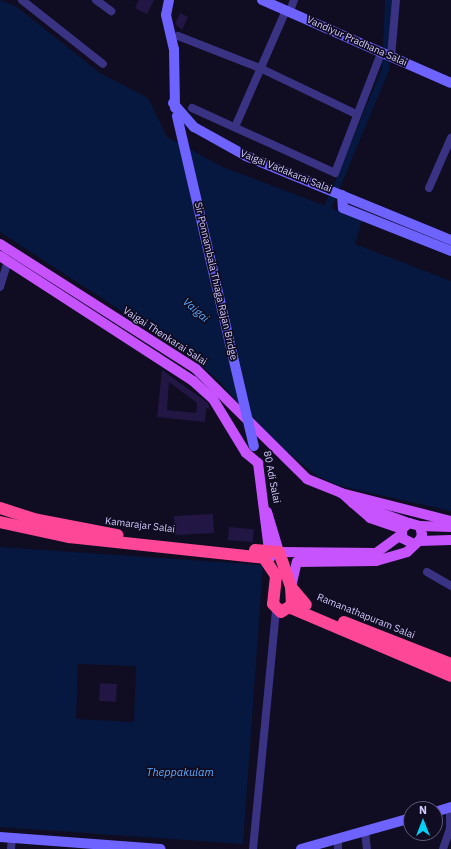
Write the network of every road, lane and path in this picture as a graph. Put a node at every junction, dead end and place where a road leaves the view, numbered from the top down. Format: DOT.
graph roads {
  1 [pos="22,0"];
  2 [pos="96,0"];
  3 [pos="169,0"];
  4 [pos="262,0"];
  5 [pos="294,0"];
  6 [pos="396,0"];
  7 [pos="111,11"];
  8 [pos="288,11"];
  9 [pos="178,36"];
  10 [pos="386,55"];
  11 [pos="102,64"];
  12 [pos="262,69"];
  13 [pos="451,82"];
  14 [pos="173,103"];
  15 [pos="192,108"];
  16 [pos="356,114"];
  17 [pos="235,127"];
  18 [pos="451,138"];
  19 [pos="429,188"];
  20 [pos="335,192"];
  21 [pos="451,240"];
  22 [pos="0,244"];
  23 [pos="451,251"];
  24 [pos="4,259"];
  25 [pos="0,287"];
  26 [pos="254,446"];
  27 [pos="258,463"];
  28 [pos="341,493"];
  29 [pos="0,508"];
  30 [pos="451,521"];
  31 [pos="0,522"];
  32 [pos="420,526"];
  33 [pos="451,527"];
  34 [pos="404,529"];
  35 [pos="451,540"];
  36 [pos="417,543"];
  37 [pos="274,552"];
  38 [pos="271,564"];
  39 [pos="427,572"];
  40 [pos="451,586"];
  41 [pos="292,598"];
  42 [pos="276,610"];
  43 [pos="451,664"];
  44 [pos="451,676"];
  45 [pos="451,807"];
  46 [pos="403,820"];
  47 [pos="365,831"];
  48 [pos="0,837"];
  49 [pos="12,838"];
  50 [pos="338,844"];
  51 [pos="89,846"];
  52 [pos="11,849"];
  53 [pos="161,849"];
  54 [pos="254,849"];
  55 [pos="301,849"];
  56 [pos="367,849"];
  57 [pos="443,849"];
  1 -- 11 [label="street"];
  2 -- 7 [label="street"];
  3 -- 14 [label="main road"];
  4 -- 8 [label="main road, Vandiyur Pradhana Salai"];
  5 -- 8 [label="street"];
  6 -- 10 [label="street"];
  8 -- 10 [label="main road, Vandiyur Pradhana Salai"];
  8 -- 12 [label="street"];
  9 -- 12 [label="street"];
  10 -- 13 [label="main road, Vandiyur Pradhana Salai"];
  10 -- 16 [label="street"];
  12 -- 16 [label="street"];
  12 -- 17 [label="street"];
  14 -- 20 [label="main road, Vaigai Vadakarai Salai"];
  14 -- 26 [label="main road, Sir Ponnambala Thiaga Rajan Bridge, bridge"];
  15 -- 17 [label="street"];
  16 -- 17 [label="street"];
  18 -- 19 [label="street"];
  20 -- 21 [label="main road, Vaigai Vadakarai Salai"];
  20 -- 23 [label="main road, Vaigai Vadakarai Salai"];
  22 -- 28 [label="main road, Vaigai Thenkarai Salai"];
  24 -- 25 [label="street"];
  24 -- 27 [label="main road"];
  26 -- 27 [label="main road, 80 Adi Salai"];
  27 -- 37 [label="main road, 80 Adi Salai"];
  28 -- 30 [label="main road, Vaigai Thenkarai Salai"];
  28 -- 34 [label="main road, Vaigai Thenkarai Salai"];
  29 -- 37 [label="highway, Kamarajar Salai"];
  31 -- 38 [label="highway, Kamarajar Salai"];
  32 -- 33 [label="main road"];
  32 -- 34 [label="main road"];
  32 -- 36 [label="main road"];
  34 -- 36 [label="main road"];
  34 -- 37 [label="main road"];
  35 -- 36 [label="main road"];
  36 -- 41 [label="main road"];
  37 -- 38 [label="main road, 80 Adi Salai"];
  37 -- 41 [label="highway"];
  38 -- 42 [label="highway"];
  39 -- 40 [label="street"];
  41 -- 42 [label="highway"];
  41 -- 43 [label="highway, Ramanathapuram Salai"];
  41 -- 44 [label="highway, Ramanathapuram Salai"];
  42 -- 54 [label="street"];
  45 -- 57 [label="street"];
  46 -- 47 [label="main road"];
  47 -- 50 [label="main road"];
  47 -- 56 [label="street"];
  48 -- 49 [label="main road"];
  49 -- 51 [label="main road"];
  49 -- 52 [label="street"];
  50 -- 55 [label="main road"];
  51 -- 53 [label="main road"];
}
